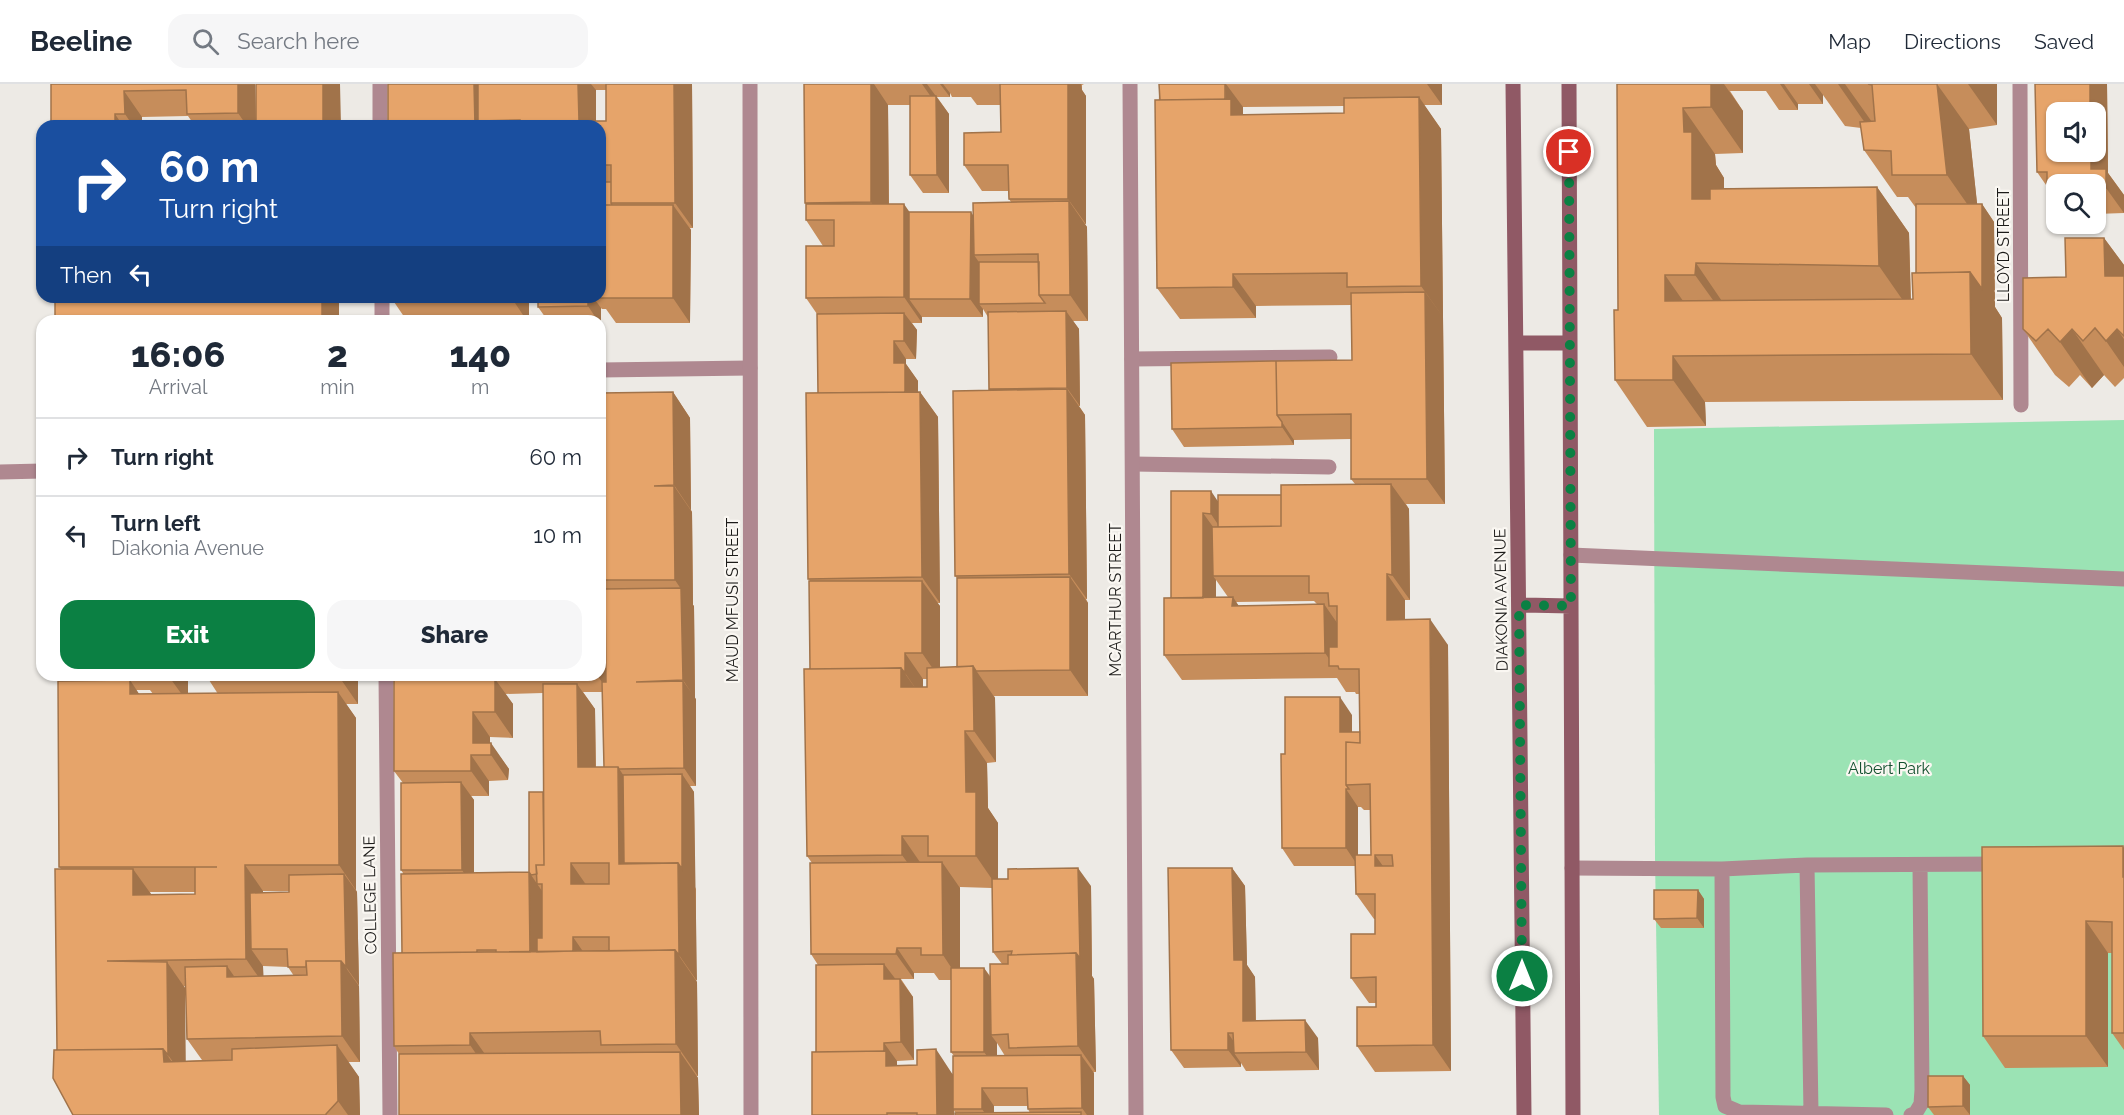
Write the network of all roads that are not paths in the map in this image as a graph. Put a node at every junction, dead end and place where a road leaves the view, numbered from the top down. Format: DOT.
graph roads {
  1 [pos="380,84"];
  2 [pos="750,84"];
  3 [pos="1130,84"];
  4 [pos="1513,84"];
  5 [pos="1569,84"];
  6 [pos="2020,84"];
  7 [pos="380,120"];
  8 [pos="1516,343"];
  9 [pos="1570,343"];
  10 [pos="1330,357"];
  11 [pos="1132,359"];
  12 [pos="750,368"];
  13 [pos="606,370"];
  14 [pos="2021,405"];
  15 [pos="1133,464"];
  16 [pos="1329,467"];
  17 [pos="36,471"];
  18 [pos="0,472"];
  19 [pos="1571,555"];
  20 [pos="2124,579"];
  21 [pos="1519,605"];
  22 [pos="1571,606"];
  23 [pos="386,681"];
  24 [pos="2016,864"];
  25 [pos="1807,865"];
  26 [pos="1920,865"];
  27 [pos="1572,868"];
  28 [pos="1722,869"];
  29 [pos="1811,1113"];
  30 [pos="390,1115"];
  31 [pos="751,1115"];
  32 [pos="1136,1115"];
  33 [pos="1524,1115"];
  34 [pos="1573,1115"];
  35 [pos="1886,1115"];
  36 [pos="1911,1115"];
  1 -- 7 [label="street"];
  2 -- 12 [label="street, MAUD MFUSI STREET"];
  3 -- 11 [label="street, MCARTHUR STREET"];
  4 -- 8 [label="street, DIAKONIA AVENUE"];
  5 -- 9 [label="street"];
  6 -- 14 [label="street, LLOYD STREET"];
  8 -- 9 [label="street"];
  8 -- 21 [label="street, DIAKONIA AVENUE"];
  9 -- 19 [label="street"];
  10 -- 11 [label="street"];
  11 -- 15 [label="street, MCARTHUR STREET"];
  12 -- 13 [label="street"];
  12 -- 31 [label="street, MAUD MFUSI STREET"];
  15 -- 16 [label="street"];
  15 -- 32 [label="street, MCARTHUR STREET"];
  17 -- 18 [label="street"];
  19 -- 20 [label="street"];
  19 -- 22 [label="street"];
  21 -- 22 [label="street"];
  21 -- 33 [label="street, DIAKONIA AVENUE"];
  22 -- 27 [label="street"];
  23 -- 30 [label="street, COLLEGE LANE"];
  24 -- 26 [label="street"];
  25 -- 26 [label="street"];
  25 -- 28 [label="street"];
  25 -- 29 [label="street"];
  26 -- 36 [label="street"];
  27 -- 28 [label="street"];
  27 -- 34 [label="street"];
  28 -- 29 [label="street"];
  29 -- 35 [label="street"];
}
